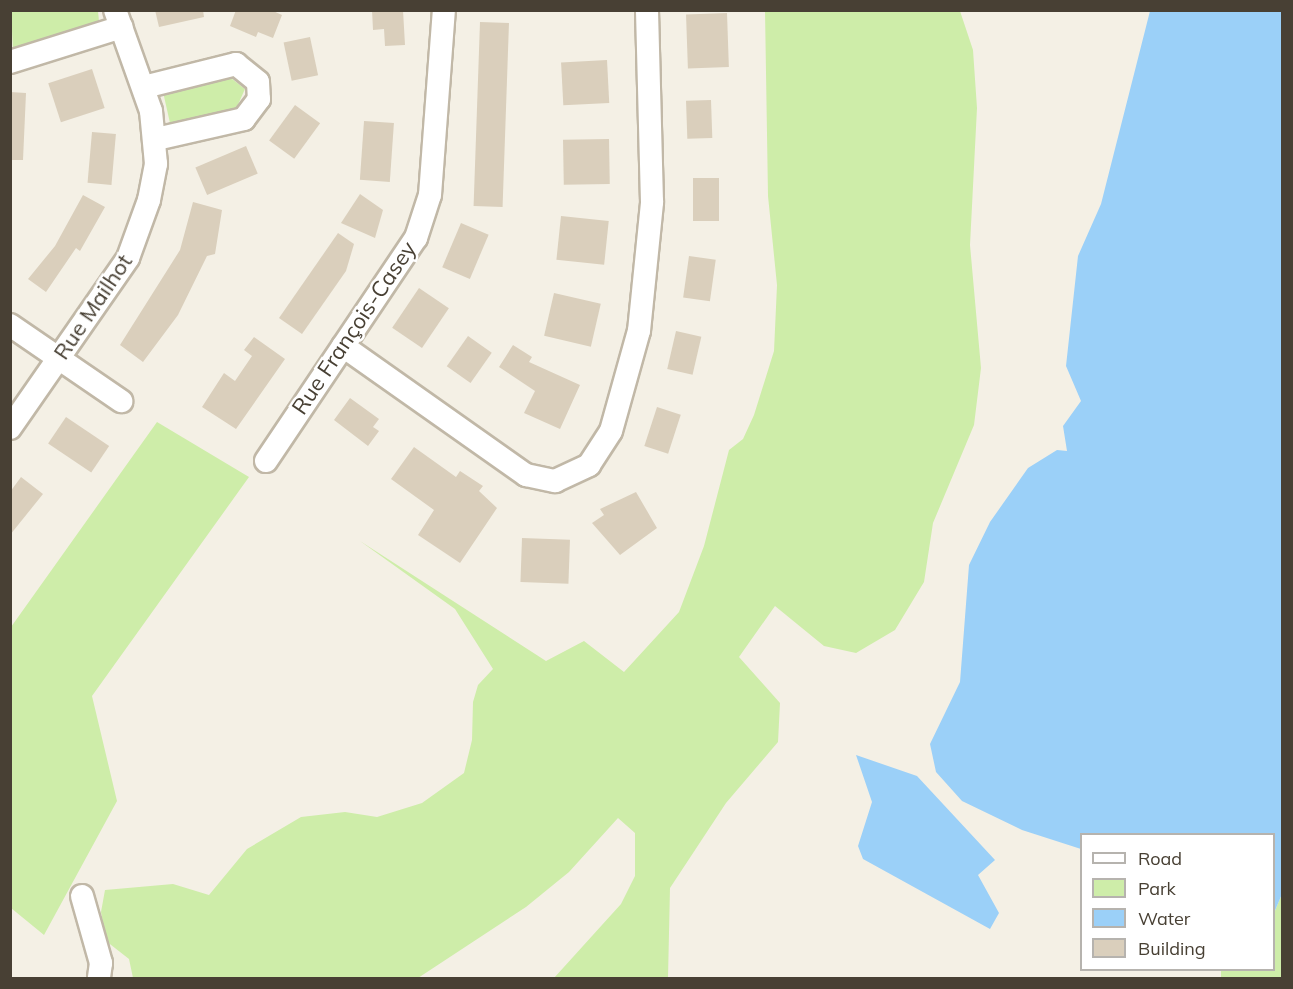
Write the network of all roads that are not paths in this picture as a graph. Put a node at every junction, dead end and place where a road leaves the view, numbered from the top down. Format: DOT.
graph roads {
  1 [pos="444,10"];
  2 [pos="647,10"];
  3 [pos="118,19"];
  4 [pos="10,62"];
  5 [pos="144,87"];
  6 [pos="156,139"];
  7 [pos="10,325"];
  8 [pos="343,346"];
  9 [pos="58,359"];
  10 [pos="121,401"];
  11 [pos="10,428"];
  12 [pos="266,461"];
  13 [pos="82,896"];
  14 [pos="99,978"];
  1 -- 8 [label="street, Rue François-Casey"];
  2 -- 8 [label="street"];
  3 -- 4 [label="street, Rue Mailhot"];
  3 -- 5 [label="street, Rue Mailhot"];
  5 -- 6 [label="street, Rue Mailhot"];
  5 -- 6 [label="street"];
  6 -- 9 [label="street, Rue Mailhot"];
  7 -- 9 [label="street"];
  8 -- 12 [label="street, Rue François-Casey"];
  9 -- 10 [label="street"];
  9 -- 11 [label="street, Rue Mailhot"];
  13 -- 14 [label="street"];
}
